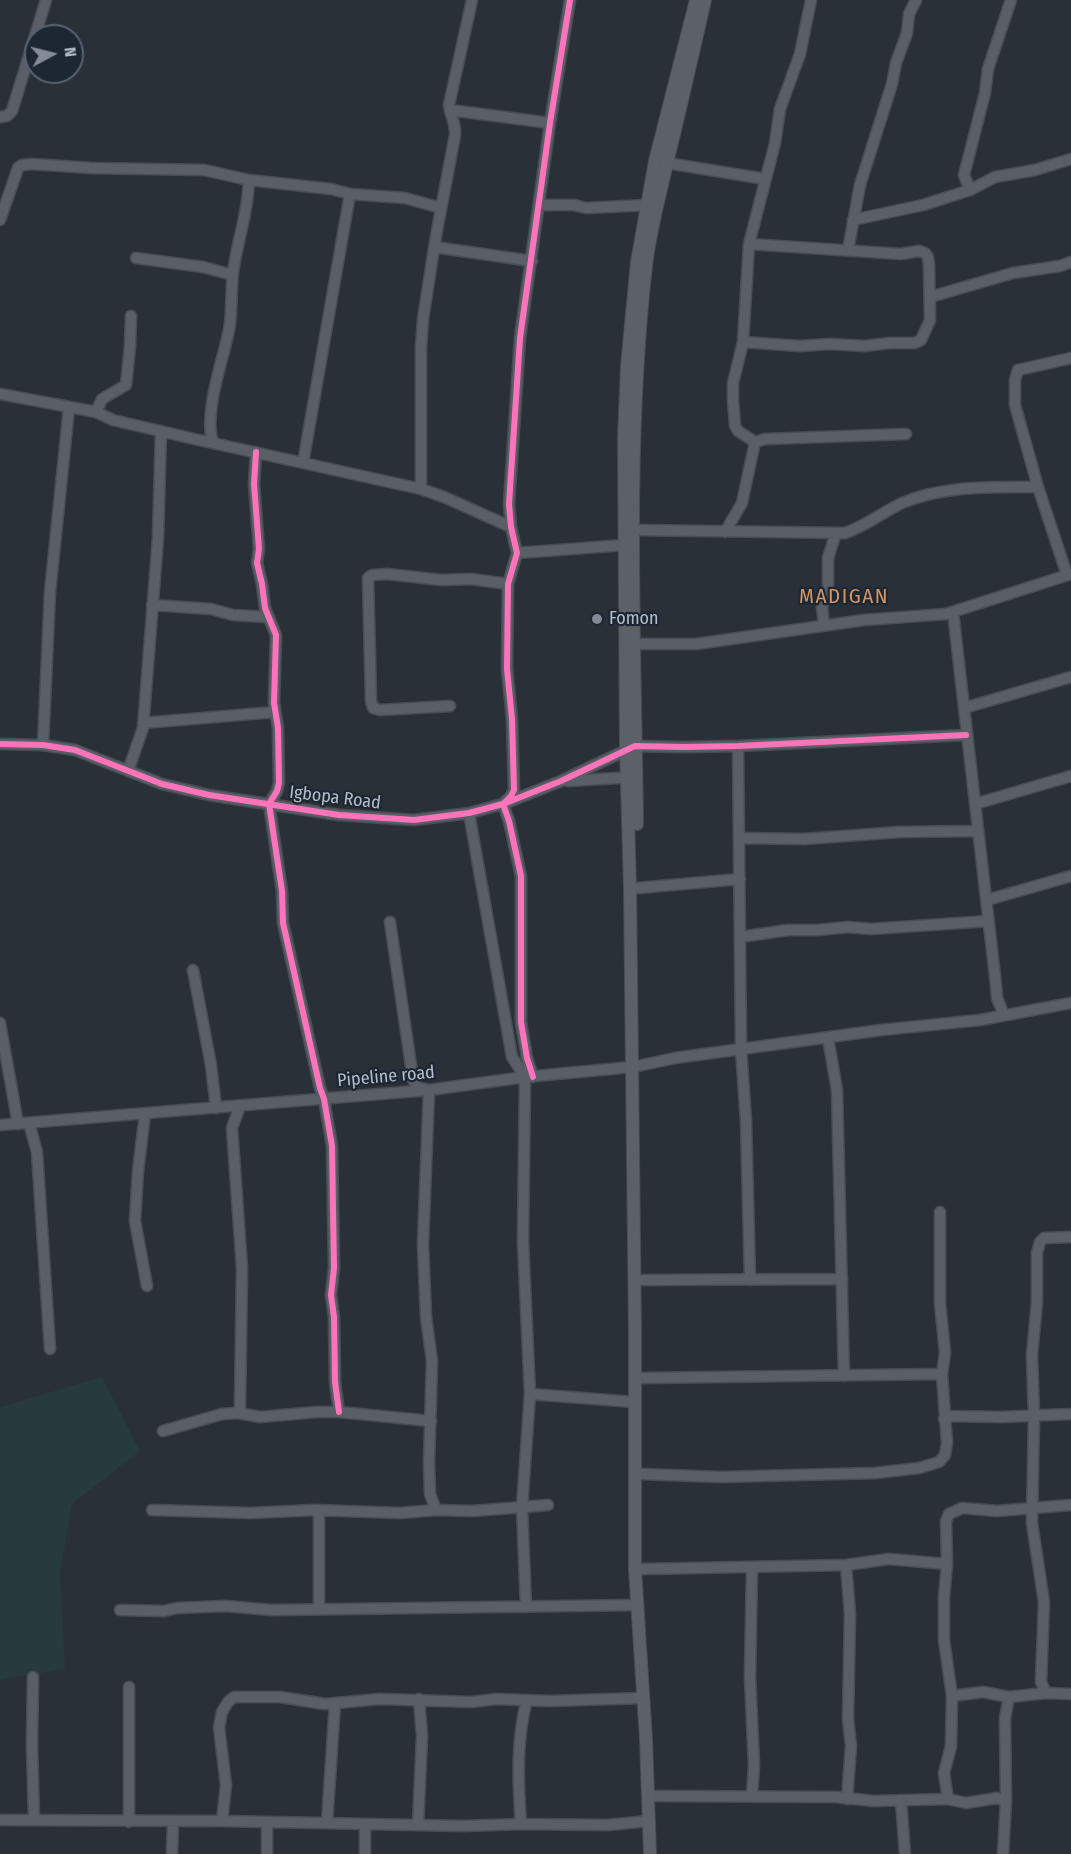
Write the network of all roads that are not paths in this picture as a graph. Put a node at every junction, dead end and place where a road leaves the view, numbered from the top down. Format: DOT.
graph roads {
  1 [pos="46,0"];
  2 [pos="472,0"];
  3 [pos="570,0"];
  4 [pos="696,0"];
  5 [pos="705,0"];
  6 [pos="811,0"];
  7 [pos="916,0"];
  8 [pos="1011,0"];
  9 [pos="450,110"];
  10 [pos="0,117"];
  11 [pos="550,123"];
  12 [pos="1071,159"];
  13 [pos="667,163"];
  14 [pos="765,179"];
  15 [pos="249,180"];
  16 [pos="970,190"];
  17 [pos="350,194"];
  18 [pos="647,205"];
  19 [pos="539,206"];
  20 [pos="441,208"];
  21 [pos="0,220"];
  22 [pos="853,220"];
  23 [pos="749,244"];
  24 [pos="434,247"];
  25 [pos="848,250"];
  26 [pos="136,258"];
  27 [pos="532,261"];
  28 [pos="1071,262"];
  29 [pos="232,275"];
  30 [pos="930,297"];
  31 [pos="131,316"];
  32 [pos="742,342"];
  33 [pos="1071,358"];
  34 [pos="0,394"];
  35 [pos="69,408"];
  36 [pos="96,412"];
  37 [pos="161,431"];
  38 [pos="906,434"];
  39 [pos="755,442"];
  40 [pos="213,443"];
  41 [pos="256,452"];
  42 [pos="303,463"];
  43 [pos="1038,487"];
  44 [pos="422,489"];
  45 [pos="511,527"];
  46 [pos="633,530"];
  47 [pos="725,532"];
  48 [pos="836,533"];
  49 [pos="625,545"];
  50 [pos="517,553"];
  51 [pos="1069,574"];
  52 [pos="508,584"];
  53 [pos="152,605"];
  54 [pos="953,612"];
  55 [pos="267,617"];
  56 [pos="824,625"];
  57 [pos="634,644"];
  58 [pos="1071,677"];
  59 [pos="450,706"];
  60 [pos="964,708"];
  61 [pos="275,712"];
  62 [pos="143,723"];
  63 [pos="966,735"];
  64 [pos="0,744"];
  65 [pos="43,745"];
  66 [pos="738,746"];
  67 [pos="630,747"];
  68 [pos="128,771"];
  69 [pos="1071,776"];
  70 [pos="632,777"];
  71 [pos="561,781"];
  72 [pos="269,804"];
  73 [pos="503,804"];
  74 [pos="975,804"];
  75 [pos="469,813"];
  76 [pos="977,831"];
  77 [pos="739,838"];
  78 [pos="1071,876"];
  79 [pos="740,879"];
  80 [pos="637,888"];
  81 [pos="987,900"];
  82 [pos="989,921"];
  83 [pos="390,922"];
  84 [pos="740,937"];
  85 [pos="193,970"];
  86 [pos="1071,1003"];
  87 [pos="1004,1015"];
  88 [pos="0,1023"];
  89 [pos="828,1038"];
  90 [pos="741,1049"];
  91 [pos="635,1066"];
  92 [pos="529,1077"];
  93 [pos="429,1090"];
  94 [pos="324,1099"];
  95 [pos="240,1106"];
  96 [pos="216,1108"];
  97 [pos="145,1114"];
  98 [pos="23,1123"];
  99 [pos="0,1125"];
  100 [pos="940,1212"];
  101 [pos="1071,1237"];
  102 [pos="842,1279"];
  103 [pos="641,1280"];
  104 [pos="750,1280"];
  105 [pos="147,1286"];
  106 [pos="50,1349"];
  107 [pos="942,1374"];
  108 [pos="844,1376"];
  109 [pos="642,1378"];
  110 [pos="530,1394"];
  111 [pos="634,1402"];
  112 [pos="339,1412"];
  113 [pos="238,1413"];
  114 [pos="1071,1414"];
  115 [pos="1034,1416"];
  116 [pos="944,1419"];
  117 [pos="431,1421"];
  118 [pos="162,1431"];
  119 [pos="641,1474"];
  120 [pos="549,1505"];
  121 [pos="1071,1505"];
  122 [pos="522,1508"];
  123 [pos="1033,1509"];
  124 [pos="152,1510"];
  125 [pos="319,1510"];
  126 [pos="436,1510"];
  127 [pos="947,1564"];
  128 [pos="846,1565"];
  129 [pos="752,1568"];
  130 [pos="642,1569"];
  131 [pos="638,1605"];
  132 [pos="526,1607"];
  133 [pos="318,1609"];
  134 [pos="120,1610"];
  135 [pos="33,1677"];
  136 [pos="129,1687"];
  137 [pos="1046,1693"];
  138 [pos="1071,1694"];
  139 [pos="952,1696"];
  140 [pos="1009,1697"];
  141 [pos="643,1698"];
  142 [pos="419,1699"];
  143 [pos="527,1700"];
  144 [pos="335,1703"];
  145 [pos="654,1796"];
  146 [pos="752,1797"];
  147 [pos="848,1799"];
  148 [pos="948,1799"];
  149 [pos="901,1800"];
  150 [pos="1006,1801"];
  151 [pos="34,1819"];
  152 [pos="0,1820"];
  153 [pos="222,1821"];
  154 [pos="649,1821"];
  155 [pos="129,1822"];
  156 [pos="172,1822"];
  157 [pos="267,1823"];
  158 [pos="327,1823"];
  159 [pos="365,1824"];
  160 [pos="521,1824"];
  161 [pos="418,1825"];
  162 [pos="172,1854"];
  163 [pos="267,1854"];
  164 [pos="364,1854"];
  165 [pos="650,1854"];
  166 [pos="657,1854"];
  167 [pos="905,1854"];
  168 [pos="1003,1854"];
  1 -- 10 [label="street"];
  2 -- 9 [label="street"];
  3 -- 11 [label="street"];
  4 -- 18 [label="main road"];
  5 -- 13 [label="main road"];
  6 -- 14 [label="street"];
  7 -- 22 [label="street"];
  8 -- 16 [label="street"];
  9 -- 11 [label="street"];
  9 -- 20 [label="street"];
  11 -- 19 [label="street"];
  12 -- 16 [label="street"];
  13 -- 14 [label="street"];
  13 -- 46 [label="main road"];
  14 -- 23 [label="street"];
  15 -- 17 [label="street"];
  15 -- 21 [label="street"];
  15 -- 29 [label="street"];
  16 -- 22 [label="street"];
  17 -- 20 [label="street"];
  17 -- 42 [label="street"];
  18 -- 19 [label="street"];
  18 -- 49 [label="main road"];
  19 -- 27 [label="street"];
  20 -- 24 [label="street"];
  22 -- 25 [label="street"];
  23 -- 25 [label="street"];
  23 -- 32 [label="street"];
  24 -- 27 [label="street"];
  24 -- 44 [label="street"];
  25 -- 30 [label="street"];
  26 -- 29 [label="street"];
  27 -- 45 [label="street"];
  28 -- 30 [label="street"];
  29 -- 40 [label="street"];
  30 -- 32 [label="street"];
  31 -- 36 [label="street"];
  32 -- 39 [label="street"];
  33 -- 43 [label="street"];
  34 -- 35 [label="street"];
  35 -- 36 [label="street"];
  35 -- 65 [label="street"];
  36 -- 37 [label="street"];
  37 -- 40 [label="street"];
  37 -- 53 [label="street"];
  38 -- 39 [label="street"];
  39 -- 47 [label="street"];
  40 -- 41 [label="street"];
  41 -- 42 [label="street"];
  41 -- 55 [label="street"];
  42 -- 44 [label="street"];
  43 -- 48 [label="street"];
  43 -- 51 [label="street"];
  44 -- 45 [label="street"];
  45 -- 50 [label="street"];
  46 -- 47 [label="street"];
  46 -- 57 [label="main road"];
  47 -- 48 [label="street"];
  48 -- 56 [label="street"];
  49 -- 50 [label="street"];
  49 -- 67 [label="main road"];
  50 -- 52 [label="street"];
  51 -- 54 [label="street"];
  52 -- 59 [label="street"];
  52 -- 73 [label="street"];
  53 -- 55 [label="street"];
  53 -- 62 [label="street"];
  54 -- 56 [label="street"];
  54 -- 60 [label="street"];
  55 -- 61 [label="street"];
  56 -- 57 [label="street"];
  57 -- 67 [label="main road"];
  58 -- 60 [label="street"];
  60 -- 63 [label="street"];
  61 -- 62 [label="street"];
  61 -- 72 [label="street"];
  62 -- 68 [label="street"];
  63 -- 66 [label="street"];
  63 -- 74 [label="street"];
  64 -- 65 [label="street, Igbopa Road"];
  65 -- 68 [label="street, Igbopa Road"];
  66 -- 67 [label="street"];
  66 -- 77 [label="street"];
  67 -- 70 [label="main road"];
  67 -- 71 [label="street"];
  68 -- 72 [label="street, Igbopa Road"];
  69 -- 74 [label="street"];
  70 -- 71 [label="street"];
  70 -- 80 [label="main road"];
  70 -- 91 [label="main road"];
  71 -- 73 [label="street, Igbopa Road"];
  72 -- 75 [label="street, Igbopa Road"];
  72 -- 94 [label="street"];
  73 -- 75 [label="street, Igbopa Road"];
  73 -- 92 [label="street"];
  74 -- 76 [label="street"];
  75 -- 92 [label="street"];
  76 -- 77 [label="street"];
  76 -- 81 [label="street"];
  77 -- 79 [label="street"];
  78 -- 81 [label="street"];
  79 -- 80 [label="street"];
  79 -- 84 [label="street"];
  80 -- 91 [label="main road"];
  81 -- 82 [label="street"];
  82 -- 84 [label="street"];
  82 -- 87 [label="street"];
  83 -- 93 [label="street"];
  84 -- 90 [label="street"];
  85 -- 96 [label="street"];
  86 -- 87 [label="street, Pipeline road"];
  87 -- 89 [label="street, Pipeline road"];
  88 -- 98 [label="street"];
  89 -- 90 [label="street, Pipeline road"];
  89 -- 102 [label="street"];
  90 -- 91 [label="street, Pipeline road"];
  90 -- 104 [label="street"];
  91 -- 92 [label="street, Pipeline road"];
  91 -- 103 [label="main road"];
  91 -- 111 [label="main road"];
  92 -- 93 [label="street, Pipeline road"];
  92 -- 110 [label="street"];
  93 -- 94 [label="street, Pipeline road"];
  93 -- 117 [label="street"];
  94 -- 95 [label="street, Pipeline road"];
  94 -- 112 [label="street"];
  95 -- 96 [label="street, Pipeline road"];
  95 -- 113 [label="street"];
  96 -- 97 [label="street, Pipeline road"];
  97 -- 98 [label="street, Pipeline road"];
  97 -- 105 [label="street"];
  98 -- 99 [label="street, Pipeline road"];
  98 -- 106 [label="street"];
  100 -- 107 [label="street"];
  101 -- 115 [label="street"];
  102 -- 104 [label="street"];
  102 -- 108 [label="street"];
  103 -- 104 [label="street"];
  103 -- 109 [label="main road"];
  107 -- 108 [label="street"];
  107 -- 116 [label="street"];
  108 -- 109 [label="street"];
  109 -- 119 [label="main road"];
  110 -- 111 [label="street"];
  110 -- 122 [label="street"];
  111 -- 131 [label="main road"];
  112 -- 113 [label="street"];
  112 -- 117 [label="street"];
  113 -- 118 [label="street"];
  114 -- 115 [label="street"];
  115 -- 116 [label="street"];
  115 -- 123 [label="street"];
  116 -- 119 [label="street"];
  117 -- 126 [label="street"];
  119 -- 130 [label="main road"];
  120 -- 122 [label="street"];
  121 -- 123 [label="street"];
  122 -- 126 [label="street"];
  122 -- 132 [label="street"];
  123 -- 127 [label="street"];
  123 -- 137 [label="street"];
  124 -- 125 [label="street"];
  125 -- 126 [label="street"];
  125 -- 133 [label="street"];
  127 -- 128 [label="street"];
  127 -- 139 [label="street"];
  128 -- 129 [label="street"];
  128 -- 147 [label="street"];
  129 -- 130 [label="street"];
  129 -- 146 [label="street"];
  130 -- 145 [label="main road"];
  131 -- 132 [label="street"];
  131 -- 141 [label="main road"];
  132 -- 133 [label="street"];
  133 -- 134 [label="street"];
  135 -- 151 [label="street"];
  136 -- 155 [label="street"];
  137 -- 138 [label="street"];
  137 -- 140 [label="street"];
  139 -- 140 [label="street"];
  139 -- 148 [label="street"];
  140 -- 150 [label="street"];
  141 -- 143 [label="street"];
  141 -- 154 [label="main road"];
  142 -- 143 [label="street"];
  142 -- 144 [label="street"];
  142 -- 161 [label="street"];
  143 -- 160 [label="street"];
  144 -- 153 [label="street"];
  144 -- 158 [label="street"];
  145 -- 146 [label="street"];
  145 -- 166 [label="main road"];
  146 -- 147 [label="street"];
  147 -- 149 [label="street"];
  148 -- 149 [label="street"];
  148 -- 150 [label="street"];
  149 -- 167 [label="street"];
  150 -- 168 [label="street"];
  151 -- 152 [label="street"];
  151 -- 155 [label="street"];
  153 -- 156 [label="street"];
  153 -- 157 [label="street"];
  154 -- 160 [label="street"];
  154 -- 165 [label="main road"];
  155 -- 156 [label="street"];
  156 -- 162 [label="street"];
  157 -- 158 [label="street"];
  157 -- 163 [label="street"];
  158 -- 159 [label="street"];
  159 -- 161 [label="street"];
  159 -- 164 [label="street"];
  160 -- 161 [label="street"];
}
